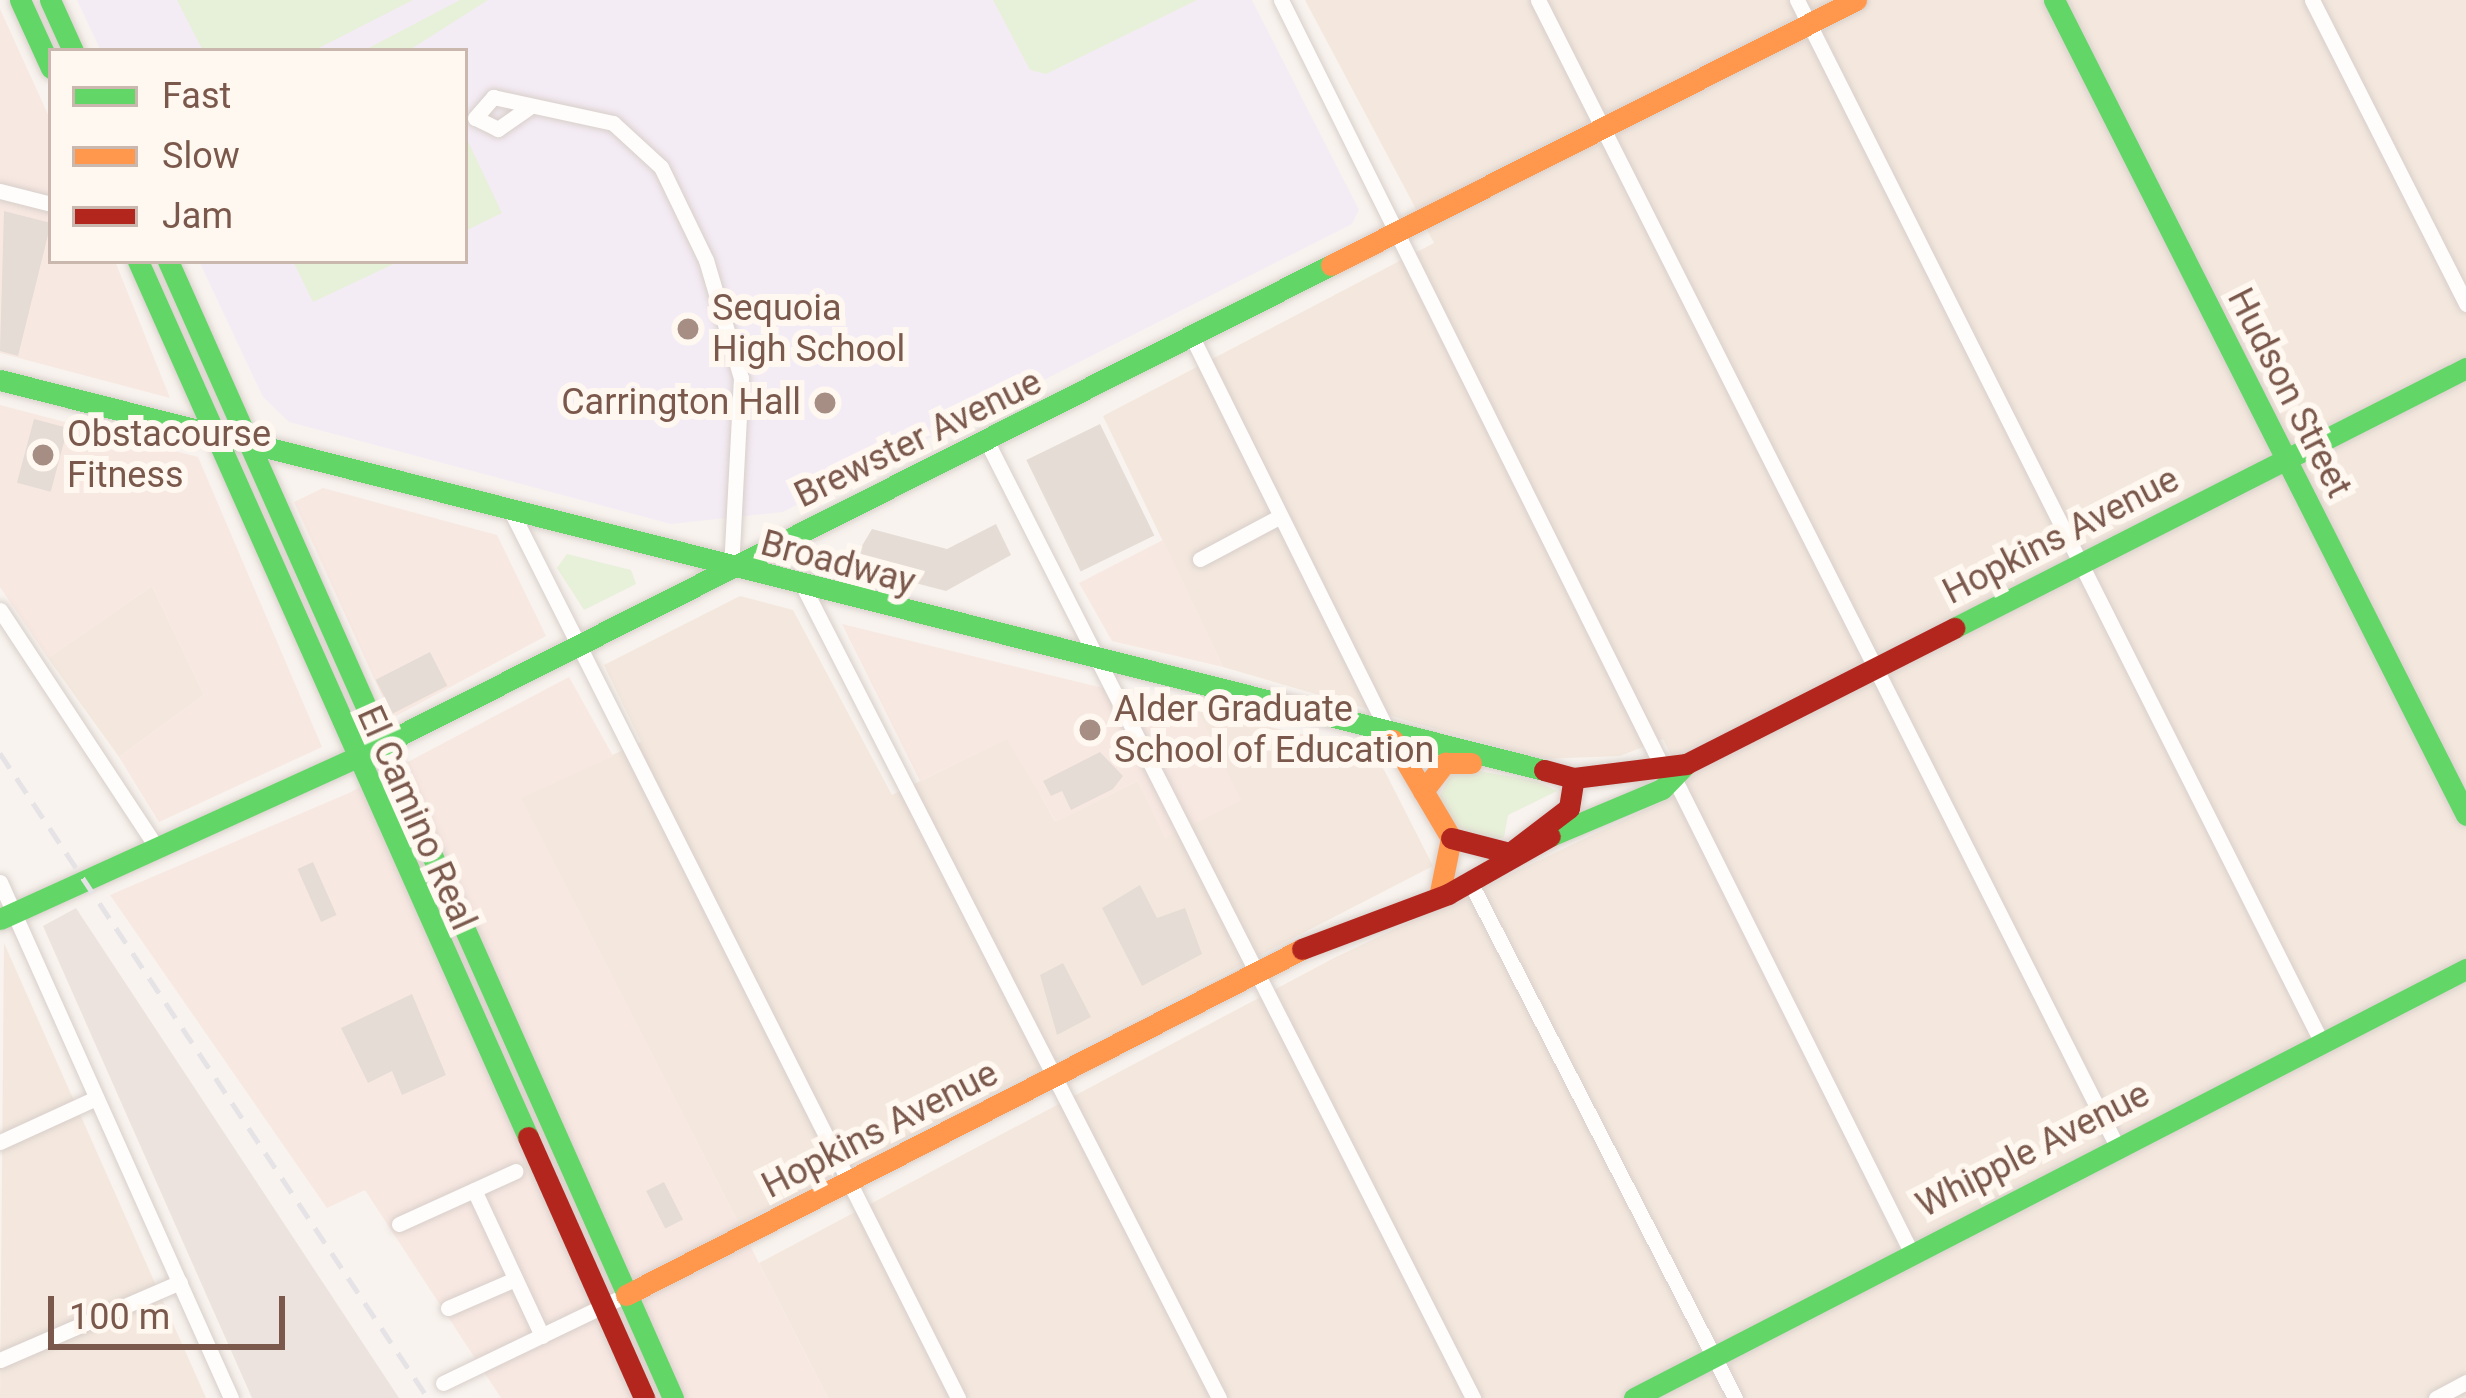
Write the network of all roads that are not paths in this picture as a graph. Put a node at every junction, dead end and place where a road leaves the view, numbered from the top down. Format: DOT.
graph roads {
  1 [pos="20,0"];
  2 [pos="50,0"];
  3 [pos="1281,0"];
  4 [pos="1538,0"];
  5 [pos="1797,0"];
  6 [pos="1856,0"];
  7 [pos="2054,0"];
  8 [pos="2312,0"];
  9 [pos="1809,24"];
  10 [pos="72,48"];
  11 [pos="48,61"];
  12 [pos="528,108"];
  13 [pos="1604,128"];
  14 [pos="0,191"];
  15 [pos="48,203"];
  16 [pos="1399,232"];
  17 [pos="139,264"];
  18 [pos="168,264"];
  19 [pos="2466,304"];
  20 [pos="1192,337"];
  21 [pos="2466,368"];
  22 [pos="0,380"];
  23 [pos="214,435"];
  24 [pos="986,440"];
  25 [pos="248,443"];
  26 [pos="2285,459"];
  27 [pos="512,513"];
  28 [pos="1279,517"];
  29 [pos="1200,559"];
  30 [pos="2081,562"];
  31 [pos="731,568"];
  32 [pos="805,590"];
  33 [pos="0,610"];
  34 [pos="577,646"];
  35 [pos="1100,663"];
  36 [pos="1876,667"];
  37 [pos="1393,740"];
  38 [pos="379,745"];
  39 [pos="352,759"];
  40 [pos="1511,765"];
  41 [pos="1674,770"];
  42 [pos="1574,778"];
  43 [pos="1423,791"];
  44 [pos="2466,815"];
  45 [pos="1451,838"];
  46 [pos="157,848"];
  47 [pos="1510,853"];
  48 [pos="0,881"];
  49 [pos="1471,884"];
  50 [pos="1431,896"];
  51 [pos="7,916"];
  52 [pos="2466,969"];
  53 [pos="1257,977"];
  54 [pos="2321,1041"];
  55 [pos="1055,1078"];
  56 [pos="96,1098"];
  57 [pos="0,1142"];
  58 [pos="2116,1144"];
  59 [pos="516,1171"];
  60 [pos="847,1183"];
  61 [pos="474,1190"];
  62 [pos="399,1224"];
  63 [pos="1910,1250"];
  64 [pos="515,1279"];
  65 [pos="180,1282"];
  66 [pos="626,1294"];
  67 [pos="602,1306"];
  68 [pos="448,1308"];
  69 [pos="542,1336"];
  70 [pos="0,1360"];
  71 [pos="1713,1360"];
  72 [pos="442,1383"];
  73 [pos="2465,1386"];
  74 [pos="231,1398"];
  75 [pos="644,1398"];
  76 [pos="673,1398"];
  77 [pos="958,1398"];
  78 [pos="1219,1398"];
  79 [pos="1472,1398"];
  80 [pos="1634,1398"];
  81 [pos="1736,1398"];
  82 [pos="2436,1398"];
  1 -- 11 [label="street"];
  2 -- 10 [label="street"];
  3 -- 16 [label="street"];
  4 -- 13 [label="street"];
  5 -- 9 [label="street"];
  6 -- 9 [label="street, Brewster Avenue"];
  7 -- 26 [label="street, Hudson Street"];
  8 -- 19 [label="street"];
  9 -- 13 [label="street, Brewster Avenue"];
  9 -- 30 [label="street"];
  12 -- 31 [label="street"];
  13 -- 16 [label="street, Brewster Avenue"];
  13 -- 36 [label="street"];
  14 -- 15 [label="street"];
  16 -- 20 [label="street, Brewster Avenue"];
  16 -- 41 [label="street"];
  17 -- 23 [label="street, El Camino Real"];
  18 -- 25 [label="street, El Camino Real"];
  20 -- 24 [label="street, Brewster Avenue"];
  20 -- 28 [label="street"];
  21 -- 26 [label="street, Hopkins Avenue"];
  22 -- 23 [label="street, Broadway"];
  23 -- 25 [label="street, Broadway"];
  23 -- 39 [label="street, El Camino Real"];
  24 -- 31 [label="street, Brewster Avenue"];
  24 -- 35 [label="street"];
  25 -- 27 [label="street, Broadway"];
  25 -- 38 [label="street, El Camino Real"];
  26 -- 30 [label="street, Hopkins Avenue"];
  26 -- 44 [label="street, Hudson Street"];
  27 -- 31 [label="street, Broadway"];
  27 -- 34 [label="street"];
  28 -- 29 [label="street"];
  28 -- 37 [label="street"];
  30 -- 36 [label="street, Hopkins Avenue"];
  30 -- 54 [label="street"];
  31 -- 32 [label="street, Broadway"];
  31 -- 34 [label="street, Brewster Avenue"];
  32 -- 35 [label="street, Broadway"];
  32 -- 55 [label="street"];
  33 -- 46 [label="street"];
  34 -- 38 [label="street, Brewster Avenue"];
  34 -- 60 [label="street"];
  35 -- 37 [label="street, Broadway"];
  35 -- 53 [label="street"];
  36 -- 41 [label="street, Hopkins Avenue"];
  36 -- 58 [label="street"];
  37 -- 40 [label="street, Broadway"];
  37 -- 43 [label="street"];
  38 -- 39 [label="street, Brewster Avenue"];
  38 -- 66 [label="street, El Camino Real"];
  39 -- 46 [label="street, Brewster Avenue"];
  39 -- 67 [label="street, El Camino Real"];
  40 -- 42 [label="street, Broadway"];
  40 -- 43 [label="street"];
  41 -- 42 [label="street, Broadway"];
  41 -- 47 [label="street, Hopkins Avenue"];
  41 -- 63 [label="street"];
  42 -- 47 [label="street, Hopkins Avenue"];
  43 -- 45 [label="street"];
  45 -- 47 [label="street"];
  45 -- 50 [label="street"];
  46 -- 51 [label="street, Brewster Avenue"];
  47 -- 49 [label="street, Hopkins Avenue"];
  48 -- 51 [label="street"];
  49 -- 50 [label="street, Hopkins Avenue"];
  49 -- 71 [label="street"];
  50 -- 53 [label="street, Hopkins Avenue"];
  51 -- 56 [label="street"];
  52 -- 54 [label="street, Whipple Avenue"];
  53 -- 55 [label="street, Hopkins Avenue"];
  53 -- 79 [label="street"];
  54 -- 58 [label="street, Whipple Avenue"];
  55 -- 60 [label="street, Hopkins Avenue"];
  55 -- 78 [label="street"];
  56 -- 57 [label="street"];
  56 -- 65 [label="street"];
  58 -- 63 [label="street, Whipple Avenue"];
  59 -- 61 [label="street"];
  60 -- 66 [label="street, Hopkins Avenue"];
  60 -- 77 [label="street"];
  61 -- 62 [label="street"];
  61 -- 64 [label="street"];
  63 -- 71 [label="street, Whipple Avenue"];
  64 -- 68 [label="street"];
  64 -- 69 [label="street"];
  65 -- 70 [label="street"];
  65 -- 74 [label="street"];
  66 -- 67 [label="street, Hopkins Avenue"];
  66 -- 76 [label="street, El Camino Real"];
  67 -- 69 [label="street, Hopkins Avenue"];
  67 -- 75 [label="street, El Camino Real"];
  69 -- 72 [label="street, Hopkins Avenue"];
  71 -- 80 [label="street, Whipple Avenue"];
  71 -- 81 [label="street"];
  73 -- 82 [label="street"];
}
